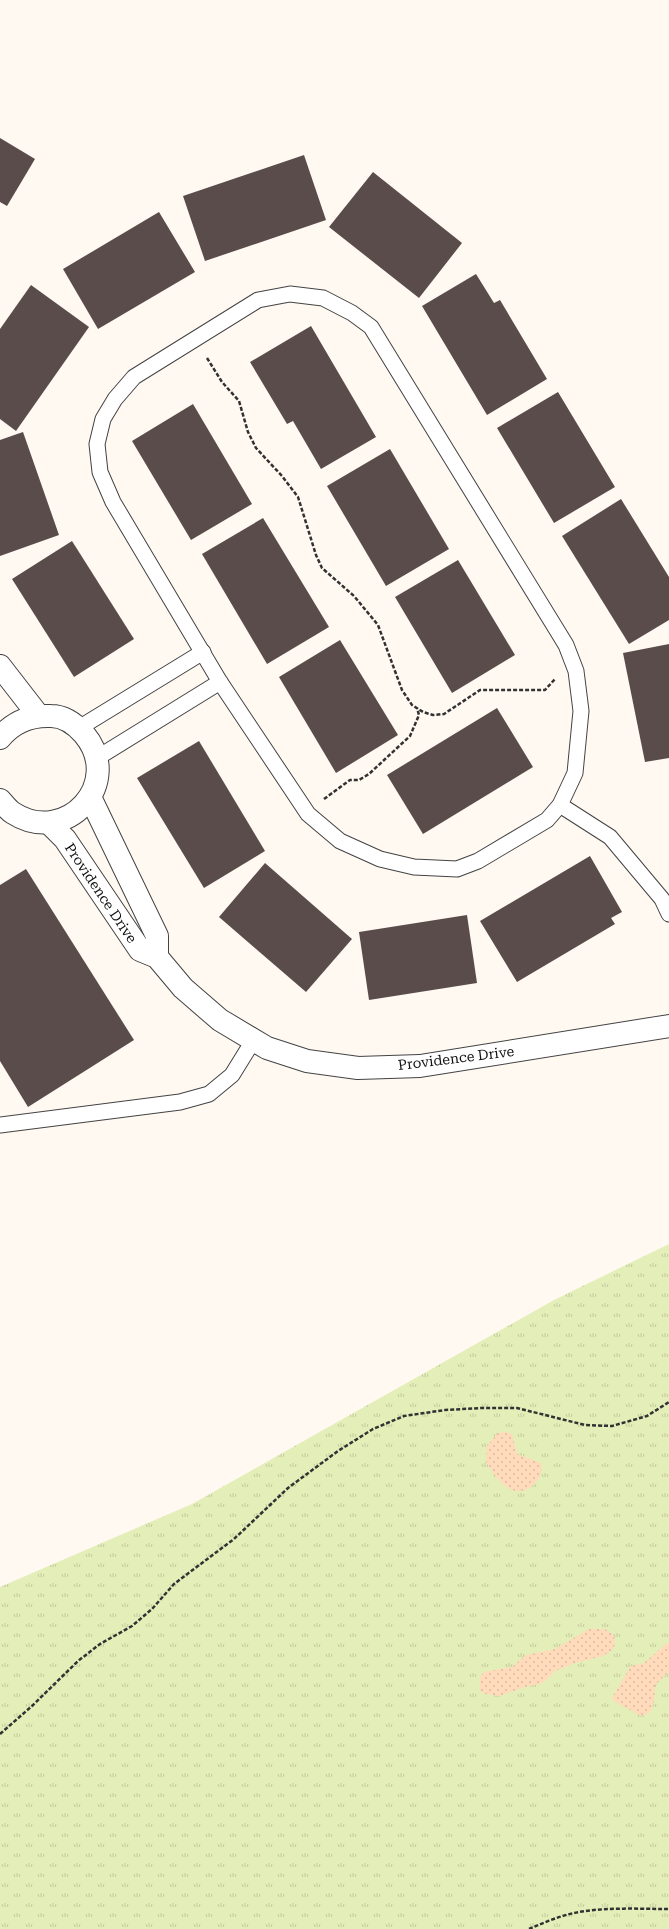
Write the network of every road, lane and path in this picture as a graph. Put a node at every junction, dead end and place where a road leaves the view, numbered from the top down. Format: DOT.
graph roads {
  1 [pos="195,339"];
  2 [pos="203,652"];
  3 [pos="0,666"];
  4 [pos="576,671"];
  5 [pos="220,682"];
  6 [pos="417,708"];
  7 [pos="38,715"];
  8 [pos="79,728"];
  9 [pos="0,738"];
  10 [pos="97,758"];
  11 [pos="90,797"];
  12 [pos="560,804"];
  13 [pos="4,810"];
  14 [pos="308,814"];
  15 [pos="49,823"];
  16 [pos="669,914"];
  17 [pos="157,957"];
  18 [pos="669,1026"];
  19 [pos="253,1041"];
  20 [pos="0,1125"];
  21 [pos="669,1402"];
  22 [pos="0,1734"];
  23 [pos="669,1909"];
  24 [pos="529,1929"];
  1 -- 2 [label="lane"];
  1 -- 4 [label="lane"];
  1 -- 6 [label="path"];
  2 -- 5 [label="lane"];
  2 -- 8 [label="lane"];
  3 -- 7 [label="street"];
  4 -- 6 [label="path"];
  4 -- 12 [label="lane"];
  5 -- 10 [label="lane"];
  5 -- 14 [label="lane"];
  6 -- 14 [label="path"];
  7 -- 8 [label="street"];
  7 -- 9 [label="street"];
  8 -- 10 [label="street"];
  10 -- 11 [label="street"];
  11 -- 15 [label="street"];
  11 -- 17 [label="street, Providence Drive"];
  12 -- 14 [label="lane"];
  12 -- 16 [label="lane"];
  13 -- 15 [label="street"];
  15 -- 17 [label="street, Providence Drive"];
  17 -- 19 [label="street, Providence Drive"];
  18 -- 19 [label="street, Providence Drive"];
  19 -- 20 [label="lane"];
  21 -- 22 [label="path"];
  23 -- 24 [label="path"];
}
